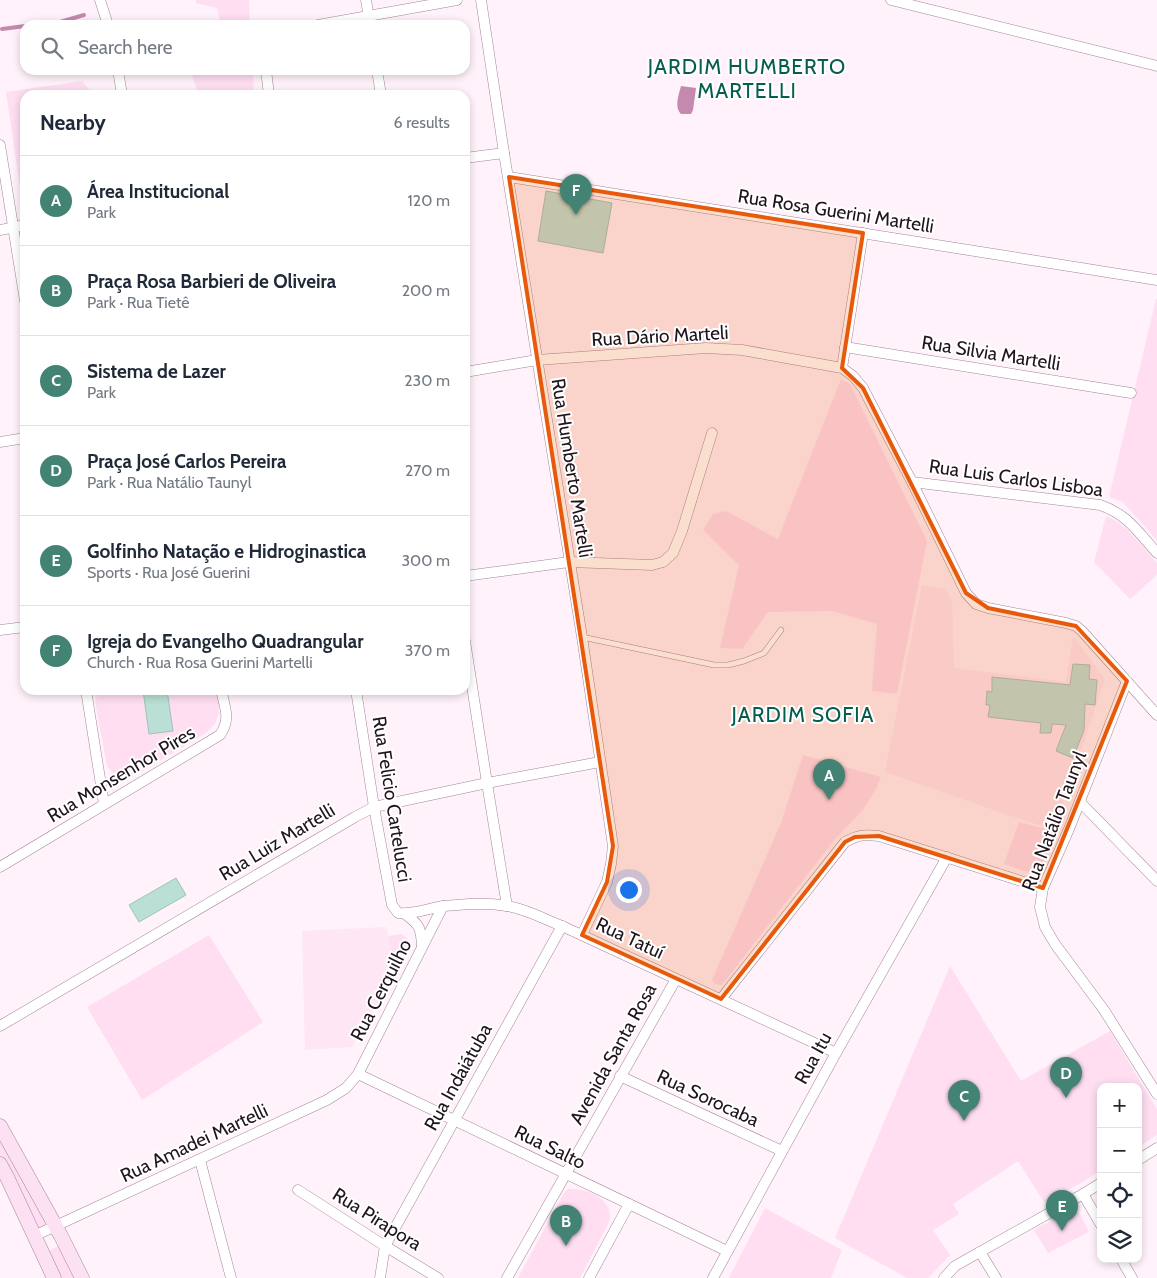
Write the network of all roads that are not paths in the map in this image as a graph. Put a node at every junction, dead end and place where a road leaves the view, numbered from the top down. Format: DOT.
graph roads {
  1 [pos="100,0"];
  2 [pos="366,0"];
  3 [pos="457,0"];
  4 [pos="481,0"];
  5 [pos="891,0"];
  6 [pos="106,20"];
  7 [pos="369,20"];
  8 [pos="1157,66"];
  9 [pos="119,75"];
  10 [pos="267,75"];
  11 [pos="378,75"];
  12 [pos="121,90"];
  13 [pos="268,90"];
  14 [pos="380,90"];
  15 [pos="0,146"];
  16 [pos="504,153"];
  17 [pos="470,157"];
  18 [pos="509,177"];
  19 [pos="20,226"];
  20 [pos="14,227"];
  21 [pos="0,230"];
  22 [pos="863,233"];
  23 [pos="20,267"];
  24 [pos="1157,280"];
  25 [pos="845,347"];
  26 [pos="537,360"];
  27 [pos="842,368"];
  28 [pos="470,371"];
  29 [pos="1131,393"];
  30 [pos="712,433"];
  31 [pos="20,439"];
  32 [pos="0,442"];
  33 [pos="912,482"];
  34 [pos="1157,552"];
  35 [pos="569,562"];
  36 [pos="470,575"];
  37 [pos="20,628"];
  38 [pos="0,630"];
  39 [pos="781,630"];
  40 [pos="582,637"];
  41 [pos="470,674"];
  42 [pos="1127,681"];
  43 [pos="87,695"];
  44 [pos="222,695"];
  45 [pos="357,695"];
  46 [pos="1157,714"];
  47 [pos="600,762"];
  48 [pos="487,784"];
  49 [pos="1080,802"];
  50 [pos="104,804"];
  51 [pos="374,807"];
  52 [pos="947,857"];
  53 [pos="0,866"];
  54 [pos="1157,882"];
  55 [pos="1043,888"];
  56 [pos="443,906"];
  57 [pos="507,906"];
  58 [pos="402,913"];
  59 [pos="562,926"];
  60 [pos="582,935"];
  61 [pos="422,949"];
  62 [pos="676,979"];
  63 [pos="721,1000"];
  64 [pos="0,1026"];
  65 [pos="836,1053"];
  66 [pos="358,1074"];
  67 [pos="620,1076"];
  68 [pos="346,1088"];
  69 [pos="1157,1094"];
  70 [pos="454,1120"];
  71 [pos="0,1126"];
  72 [pos="1157,1148"];
  73 [pos="782,1151"];
  74 [pos="1142,1157"];
  75 [pos="200,1160"];
  76 [pos="0,1164"];
  77 [pos="566,1174"];
  78 [pos="1097,1185"];
  79 [pos="298,1190"];
  80 [pos="1083,1194"];
  81 [pos="629,1204"];
  82 [pos="1097,1218"];
  83 [pos="56,1227"];
  84 [pos="34,1236"];
  85 [pos="384,1246"];
  86 [pos="727,1251"];
  87 [pos="980,1252"];
  88 [pos="1123,1263"];
  89 [pos="54,1278"];
  90 [pos="82,1278"];
  91 [pos="231,1278"];
  92 [pos="380,1278"];
  93 [pos="438,1278"];
  94 [pos="507,1278"];
  95 [pos="589,1278"];
  96 [pos="713,1278"];
  97 [pos="944,1278"];
  98 [pos="996,1278"];
  99 [pos="1132,1278"];
  1 -- 6 [label="street"];
  2 -- 7 [label="street"];
  3 -- 7 [label="street"];
  4 -- 16 [label="street, Rua Humberto Martelli"];
  5 -- 8 [label="street"];
  9 -- 12 [label="street"];
  10 -- 13 [label="street"];
  11 -- 14 [label="street"];
  15 -- 20 [label="street"];
  16 -- 17 [label="street"];
  16 -- 18 [label="street, Rua Humberto Martelli"];
  18 -- 22 [label="street, Rua Rosa Guerini Martelli"];
  18 -- 26 [label="street, Rua Humberto Martelli"];
  19 -- 20 [label="street"];
  20 -- 21 [label="street"];
  20 -- 23 [label="street"];
  22 -- 24 [label="street, Rua Rosa Guerini Martelli"];
  22 -- 25 [label="street"];
  25 -- 27 [label="street"];
  25 -- 29 [label="street, Rua Silvia Martelli"];
  26 -- 27 [label="street, Rua Dário Marteli"];
  26 -- 28 [label="street, Rua Dário Marteli"];
  26 -- 35 [label="street, Rua Humberto Martelli"];
  27 -- 33 [label="street"];
  30 -- 35 [label="street"];
  31 -- 32 [label="street"];
  33 -- 34 [label="street, Rua Luis Carlos Lisboa"];
  33 -- 42 [label="street"];
  35 -- 36 [label="street"];
  35 -- 40 [label="street, Rua Humberto Martelli"];
  37 -- 38 [label="street"];
  39 -- 40 [label="lane"];
  40 -- 47 [label="street, Rua Humberto Martelli"];
  41 -- 48 [label="street"];
  42 -- 46 [label="street"];
  42 -- 49 [label="street, Rua Natálio Taunyl"];
  43 -- 50 [label="street"];
  44 -- 50 [label="street, Rua Monsenhor Pires"];
  45 -- 51 [label="street, Rua Felicio Cartelucci"];
  47 -- 48 [label="street, Rua Luiz Martelli"];
  47 -- 60 [label="street, Rua Humberto Martelli"];
  48 -- 51 [label="street, Rua Luiz Martelli"];
  48 -- 57 [label="street"];
  49 -- 54 [label="street"];
  49 -- 55 [label="street, Rua Natálio Taunyl"];
  50 -- 53 [label="street, Rua Monsenhor Pires"];
  51 -- 58 [label="street, Rua Felicio Cartelucci"];
  51 -- 64 [label="street, Rua Luiz Martelli"];
  52 -- 55 [label="street"];
  52 -- 63 [label="street"];
  52 -- 65 [label="street, Rua Itu"];
  55 -- 69 [label="street, Rua Natálio Taunyl"];
  56 -- 57 [label="street, Rua Tatuí"];
  56 -- 58 [label="street, Rua Tatuí"];
  56 -- 61 [label="street, Rua Cerquilho"];
  57 -- 59 [label="street, Rua Tatuí"];
  58 -- 61 [label="street"];
  59 -- 60 [label="street, Rua Tatuí"];
  59 -- 70 [label="street, Rua Indaiátuba"];
  60 -- 62 [label="street, Rua Tatuí"];
  61 -- 66 [label="street, Rua Cerquilho"];
  62 -- 63 [label="street, Rua Tatuí"];
  62 -- 67 [label="street, Avenida Santa Rosa"];
  63 -- 65 [label="street, Rua Tatuí"];
  65 -- 73 [label="street, Rua Itu"];
  66 -- 68 [label="street, Rua Cerquilho"];
  66 -- 70 [label="street, Rua Salto"];
  67 -- 73 [label="street, Rua Sorocaba"];
  67 -- 77 [label="street, Avenida Santa Rosa"];
  68 -- 75 [label="street, Rua Amadei Martelli"];
  70 -- 77 [label="street, Rua Salto"];
  70 -- 85 [label="street, Rua Indaiátuba"];
  71 -- 83 [label="main road"];
  72 -- 74 [label="street"];
  73 -- 86 [label="street, Rua Itu"];
  75 -- 83 [label="street, Rua Amadei Martelli"];
  75 -- 91 [label="street"];
  76 -- 84 [label="main road"];
  77 -- 81 [label="street, Rua Salto"];
  77 -- 94 [label="street, Avenida Santa Rosa"];
  78 -- 80 [label="street"];
  79 -- 85 [label="street, Rua Pirapora"];
  80 -- 82 [label="street"];
  80 -- 87 [label="street"];
  81 -- 86 [label="street, Rua Salto"];
  81 -- 95 [label="street"];
  83 -- 84 [label="street, Rua Amadei Martelli"];
  83 -- 90 [label="main road"];
  84 -- 89 [label="main road"];
  85 -- 92 [label="street"];
  85 -- 93 [label="street, Rua Pirapora"];
  86 -- 96 [label="street, Rua Itu"];
  87 -- 97 [label="street"];
  87 -- 98 [label="street"];
  88 -- 99 [label="street"];
}
